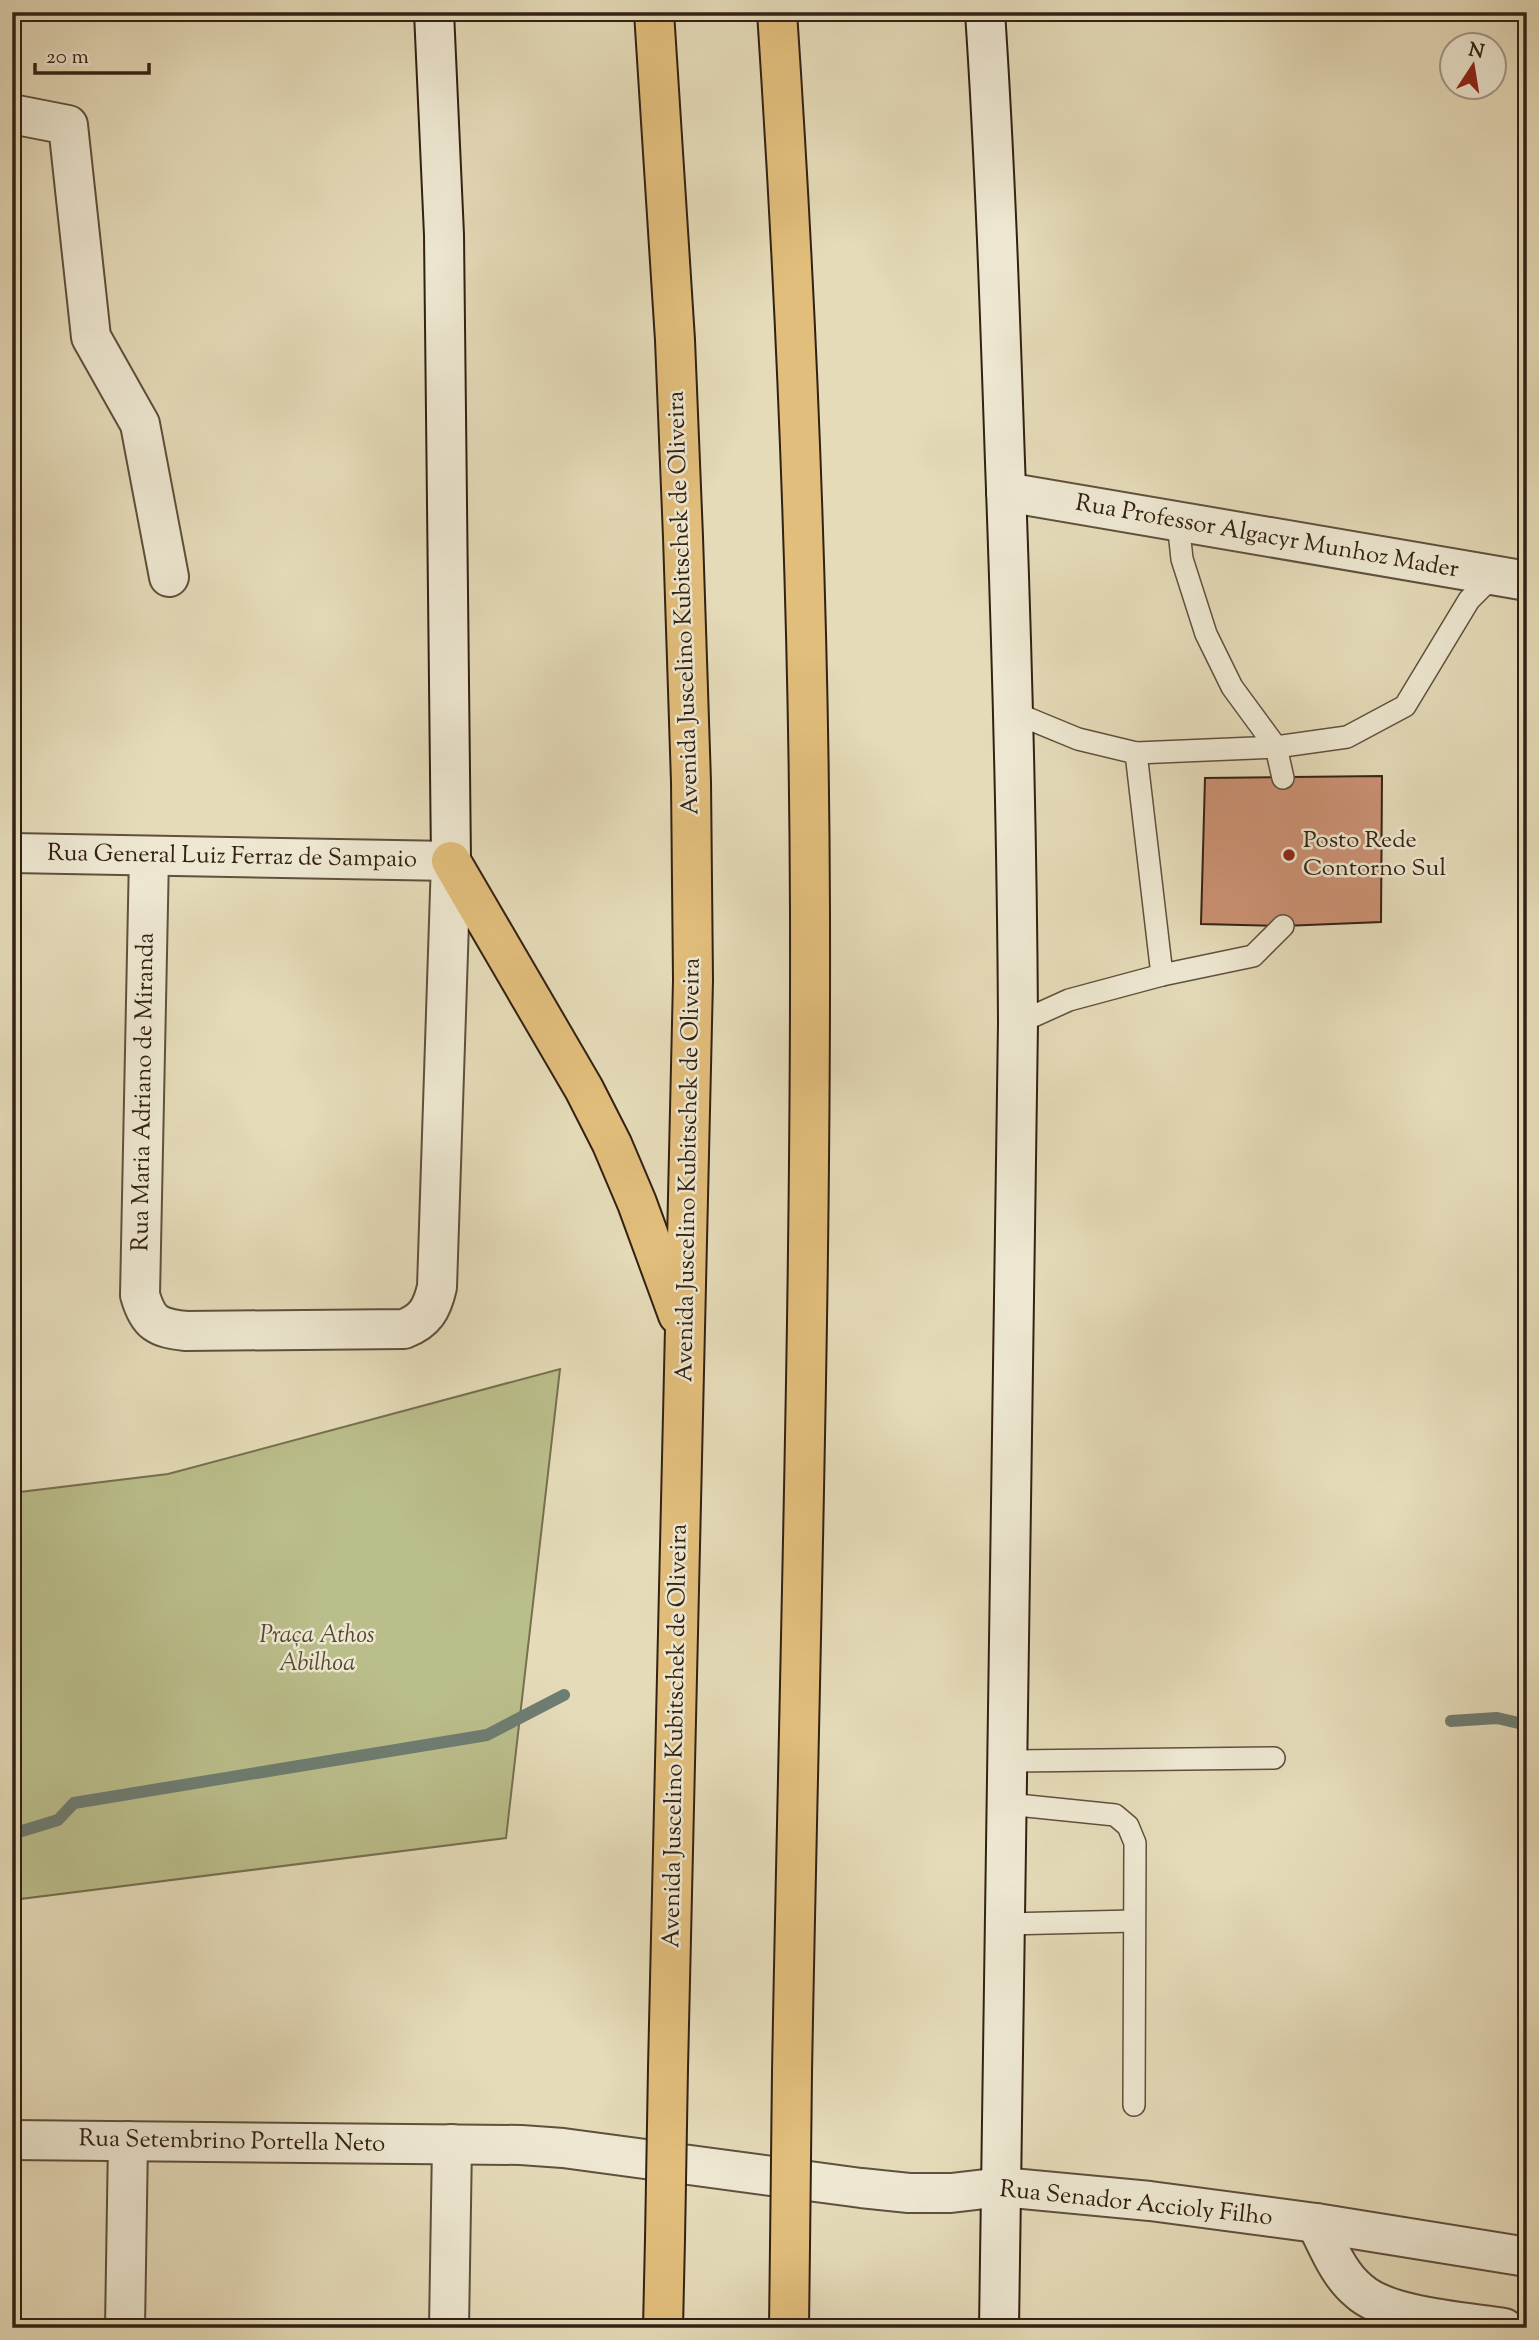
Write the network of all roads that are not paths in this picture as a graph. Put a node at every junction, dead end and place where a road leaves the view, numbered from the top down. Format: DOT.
graph roads {
  1 [pos="434,12"];
  2 [pos="654,12"];
  3 [pos="777,12"];
  4 [pos="985,12"];
  5 [pos="12,114"];
  6 [pos="1006,492"];
  7 [pos="1178,522"];
  8 [pos="169,577"];
  9 [pos="1510,578"];
  10 [pos="1014,713"];
  11 [pos="1276,747"];
  12 [pos="1136,754"];
  13 [pos="1283,778"];
  14 [pos="12,853"];
  15 [pos="149,856"];
  16 [pos="451,861"];
  17 [pos="1283,926"];
  18 [pos="1162,975"];
  19 [pos="1018,1023"];
  20 [pos="686,1336"];
  21 [pos="1274,1758"];
  22 [pos="1008,1761"];
  23 [pos="1007,1804"];
  24 [pos="1134,1922"];
  25 [pos="1006,1924"];
  26 [pos="1134,2105"];
  27 [pos="12,2140"];
  28 [pos="128,2141"];
  29 [pos="452,2144"];
  30 [pos="1002,2187"];
  31 [pos="1316,2223"];
  32 [pos="1527,2257"];
  33 [pos="125,2328"];
  34 [pos="449,2328"];
  35 [pos="663,2328"];
  36 [pos="789,2328"];
  37 [pos="999,2328"];
  38 [pos="1504,2328"];
  1 -- 16 [label="street"];
  2 -- 20 [label="highway, Avenida Juscelino Kubitschek de Oliveira"];
  3 -- 36 [label="highway, bridge"];
  4 -- 6 [label="street"];
  5 -- 8 [label="street"];
  6 -- 7 [label="street, Rua Professor Algacyr Munhoz Mader"];
  6 -- 10 [label="street"];
  7 -- 9 [label="street, Rua Professor Algacyr Munhoz Mader"];
  7 -- 11 [label="lane"];
  9 -- 11 [label="lane"];
  10 -- 12 [label="lane"];
  10 -- 19 [label="street"];
  11 -- 12 [label="lane"];
  11 -- 13 [label="lane"];
  12 -- 18 [label="lane"];
  14 -- 15 [label="street, Rua General Luiz Ferraz de Sampaio"];
  15 -- 16 [label="street, Rua General Luiz Ferraz de Sampaio"];
  15 -- 16 [label="street, Rua Maria Adriano de Miranda"];
  16 -- 20 [label="highway"];
  17 -- 18 [label="lane"];
  18 -- 19 [label="lane"];
  19 -- 22 [label="street"];
  20 -- 35 [label="highway, Avenida Juscelino Kubitschek de Oliveira, bridge"];
  21 -- 22 [label="lane"];
  22 -- 23 [label="street"];
  23 -- 24 [label="lane"];
  23 -- 25 [label="street"];
  24 -- 25 [label="lane"];
  24 -- 26 [label="lane"];
  25 -- 30 [label="street"];
  27 -- 28 [label="street, Rua Setembrino Portella Neto"];
  28 -- 29 [label="street, Rua Setembrino Portella Neto"];
  28 -- 33 [label="street"];
  29 -- 30 [label="street, Rua Senador Accioly Filho"];
  29 -- 34 [label="street"];
  30 -- 31 [label="street, Rua Senador Accioly Filho"];
  30 -- 37 [label="street"];
  31 -- 32 [label="street, Rua Senador Accioly Filho"];
  31 -- 38 [label="street"];
}
